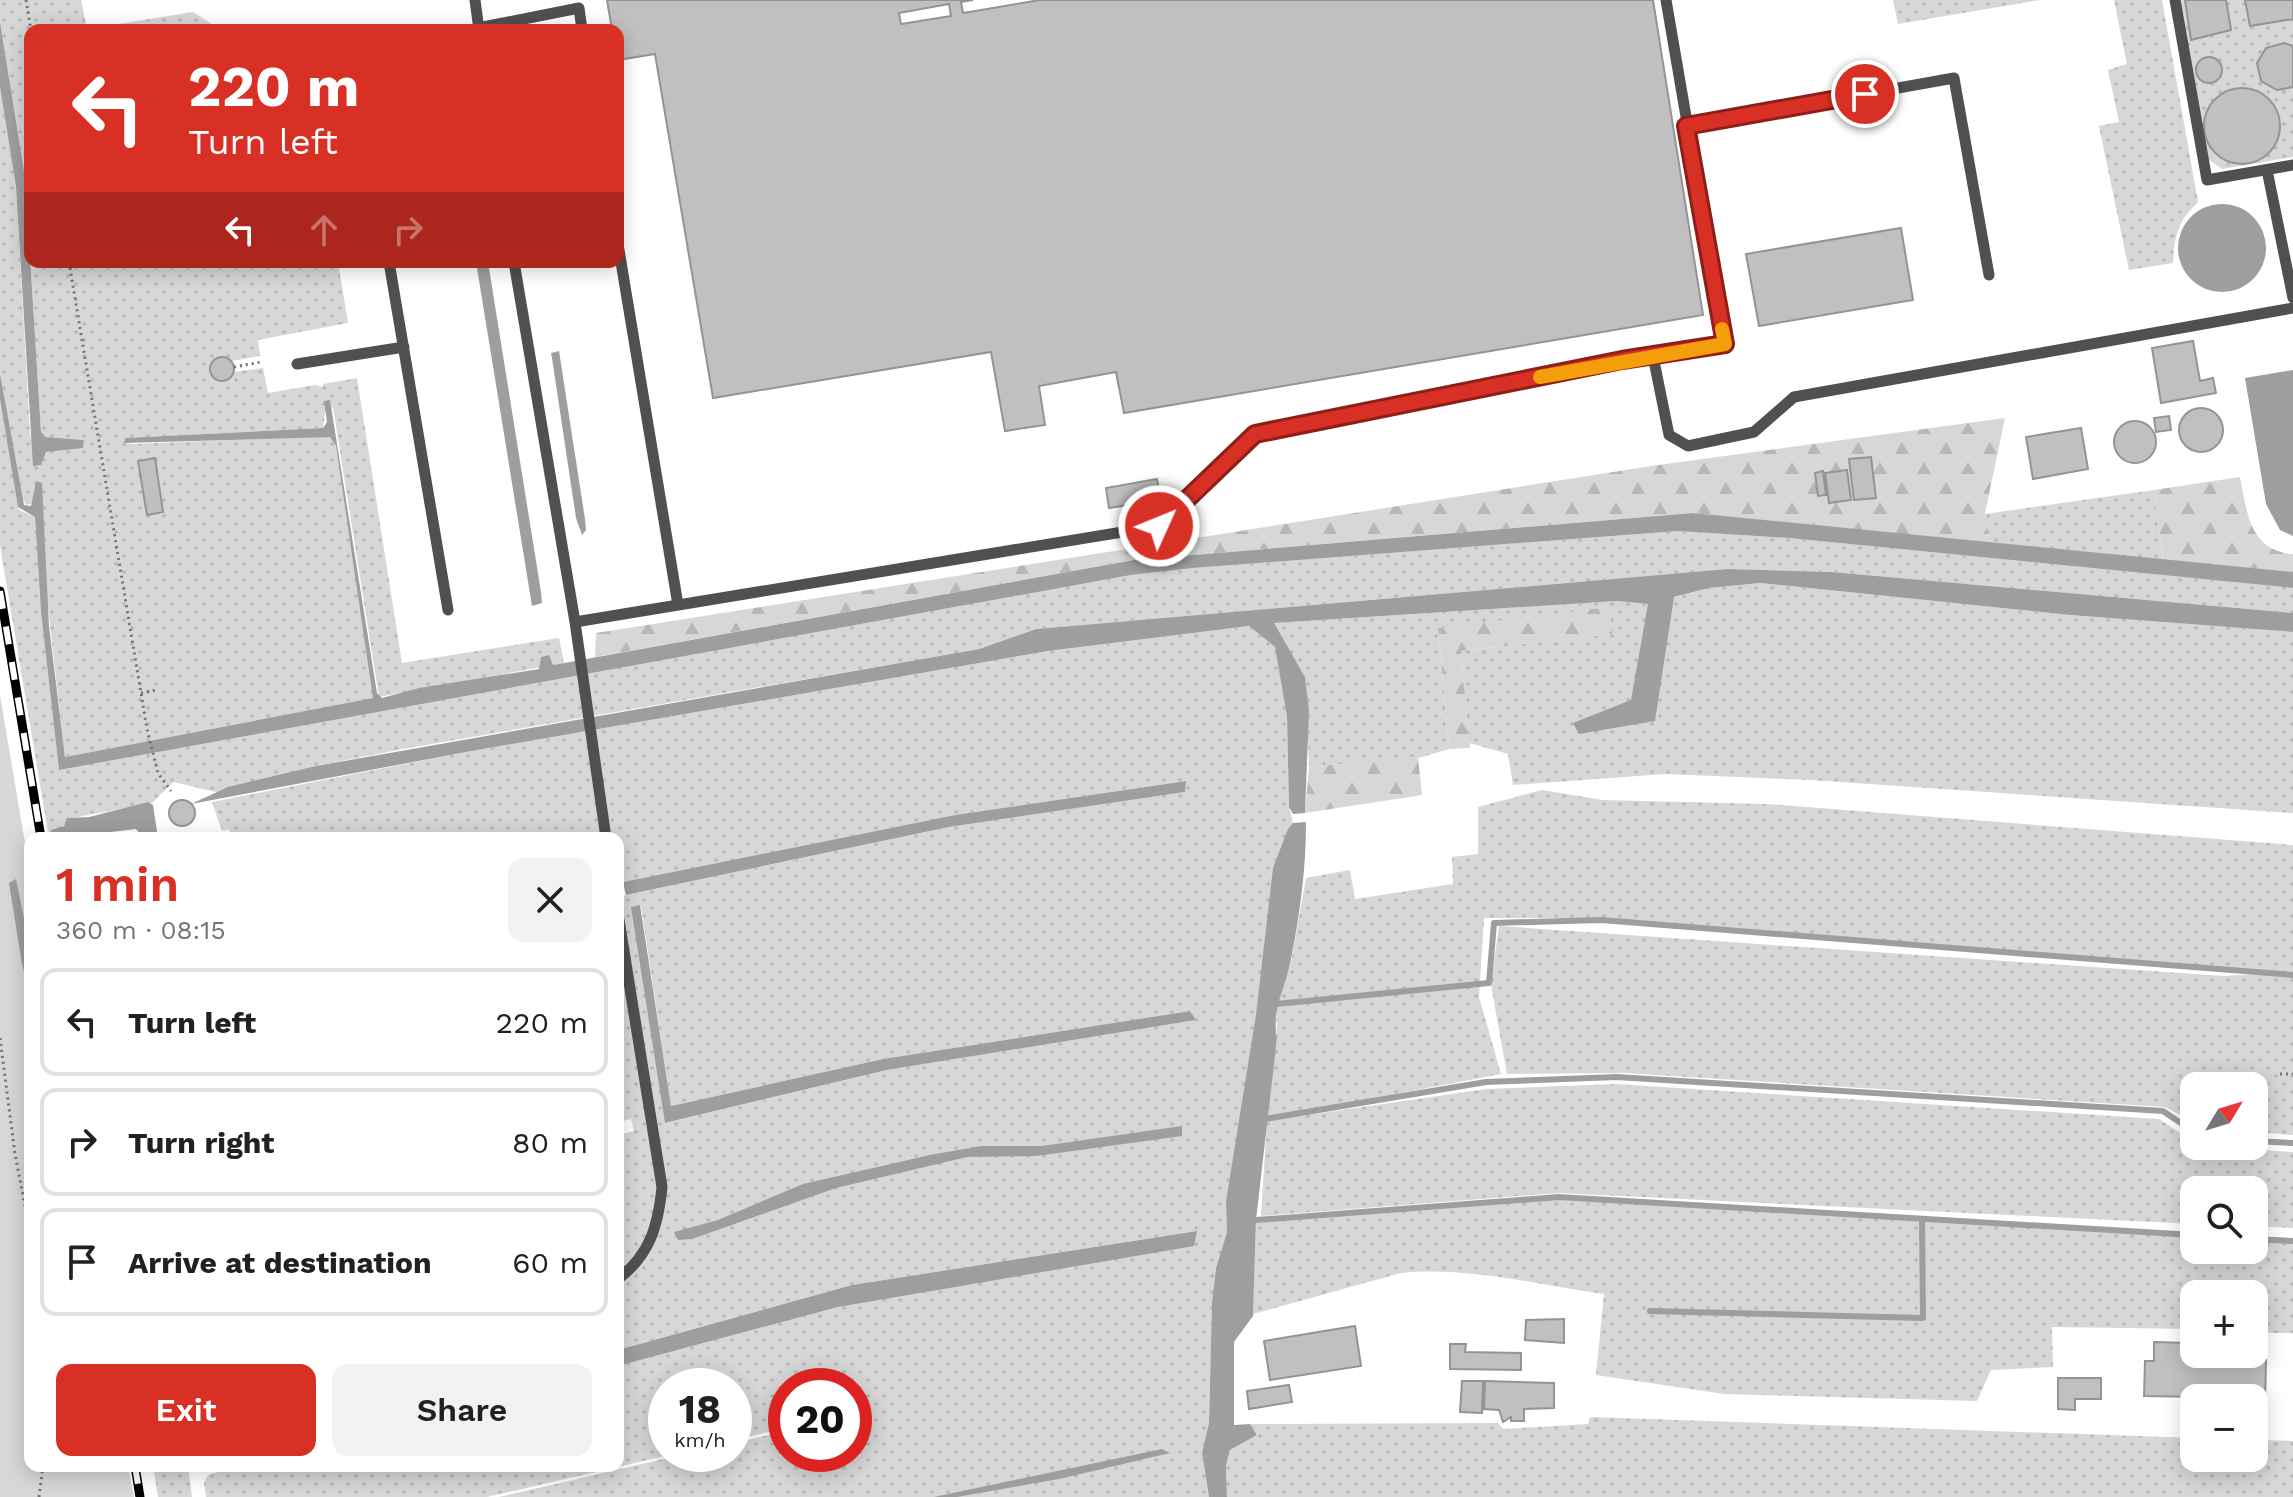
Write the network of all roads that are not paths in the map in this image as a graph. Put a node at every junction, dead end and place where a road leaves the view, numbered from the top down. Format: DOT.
graph roads {
  1 [pos="475,0"];
  2 [pos="1666,0"];
  3 [pos="2175,0"];
  4 [pos="578,4"];
  5 [pos="477,24"];
  6 [pos="498,24"];
  7 [pos="581,24"];
  8 [pos="1686,126"];
  9 [pos="2293,165"];
  10 [pos="2267,170"];
  11 [pos="390,268"];
  12 [pos="515,268"];
  13 [pos="622,268"];
  14 [pos="1989,275"];
  15 [pos="2293,298"];
  16 [pos="2293,308"];
  17 [pos="404,347"];
  18 [pos="1653,356"];
  19 [pos="297,364"];
  20 [pos="678,605"];
  21 [pos="448,610"];
  22 [pos="575,622"];
  23 [pos="605,832"];
  24 [pos="624,951"];
  25 [pos="624,1274"];
  1 -- 5 [label="lane"];
  2 -- 8 [label="lane"];
  3 -- 10 [label="lane"];
  4 -- 6 [label="lane"];
  4 -- 7 [label="lane"];
  8 -- 14 [label="lane"];
  8 -- 18 [label="lane"];
  9 -- 10 [label="lane"];
  10 -- 15 [label="lane"];
  11 -- 17 [label="lane"];
  12 -- 22 [label="lane"];
  13 -- 20 [label="lane"];
  16 -- 18 [label="lane"];
  17 -- 19 [label="lane"];
  17 -- 21 [label="lane"];
  18 -- 20 [label="lane"];
  20 -- 22 [label="lane"];
  22 -- 23 [label="lane"];
  24 -- 25 [label="lane"];
}
